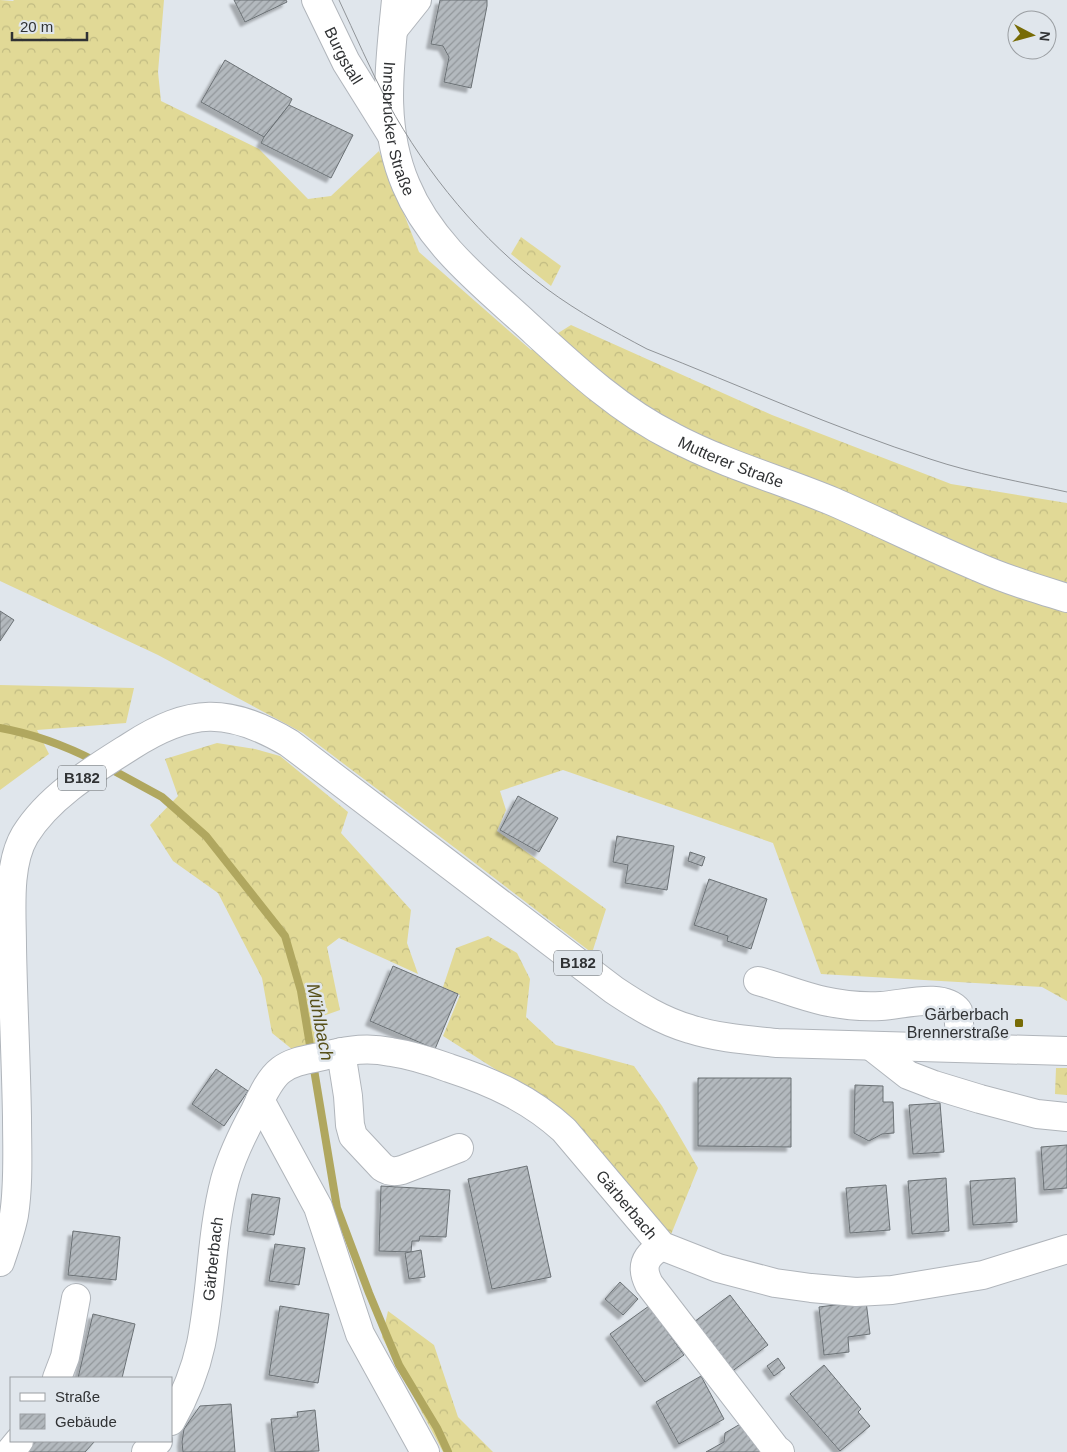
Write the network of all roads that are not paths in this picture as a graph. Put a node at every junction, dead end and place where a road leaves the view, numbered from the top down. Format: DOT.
graph roads {
  1 [pos="316,0"];
  2 [pos="396,0"];
  3 [pos="417,0"];
  4 [pos="393,30"];
  5 [pos="391,134"];
  6 [pos="445,248"];
  7 [pos="1067,598"];
  8 [pos="6,895"];
  9 [pos="758,981"];
  10 [pos="871,1046"];
  11 [pos="961,1048"];
  12 [pos="1067,1051"];
  13 [pos="333,1054"];
  14 [pos="260,1100"];
  15 [pos="1067,1117"];
  16 [pos="460,1148"];
  17 [pos="662,1246"];
  18 [pos="1067,1249"];
  19 [pos="0,1262"];
  20 [pos="76,1298"];
  21 [pos="57,1377"];
  22 [pos="172,1419"];
  23 [pos="19,1442"];
  24 [pos="778,1451"];
  25 [pos="10,1452"];
  26 [pos="425,1452"];
  1 -- 5 [label="main road, Burgstall"];
  2 -- 4 [label="main road, Innsbrucker Straße"];
  3 -- 4 [label="main road"];
  4 -- 5 [label="main road, Innsbrucker Straße"];
  5 -- 6 [label="main road, Innsbrucker Straße"];
  6 -- 7 [label="main road, Mutterer Straße"];
  8 -- 10 [label="main road, B182"];
  8 -- 19 [label="main road, B182"];
  9 -- 11 [label="main road"];
  10 -- 11 [label="main road, B182"];
  10 -- 15 [label="main road"];
  11 -- 12 [label="main road, B182"];
  13 -- 14 [label="main road, Gärberbach"];
  13 -- 16 [label="main road"];
  13 -- 17 [label="main road, Gärberbach"];
  14 -- 22 [label="main road, Gärberbach"];
  14 -- 26 [label="main road"];
  17 -- 18 [label="main road, Gärberbach"];
  17 -- 24 [label="main road"];
  20 -- 21 [label="main road"];
  23 -- 25 [label="main road"];
}
